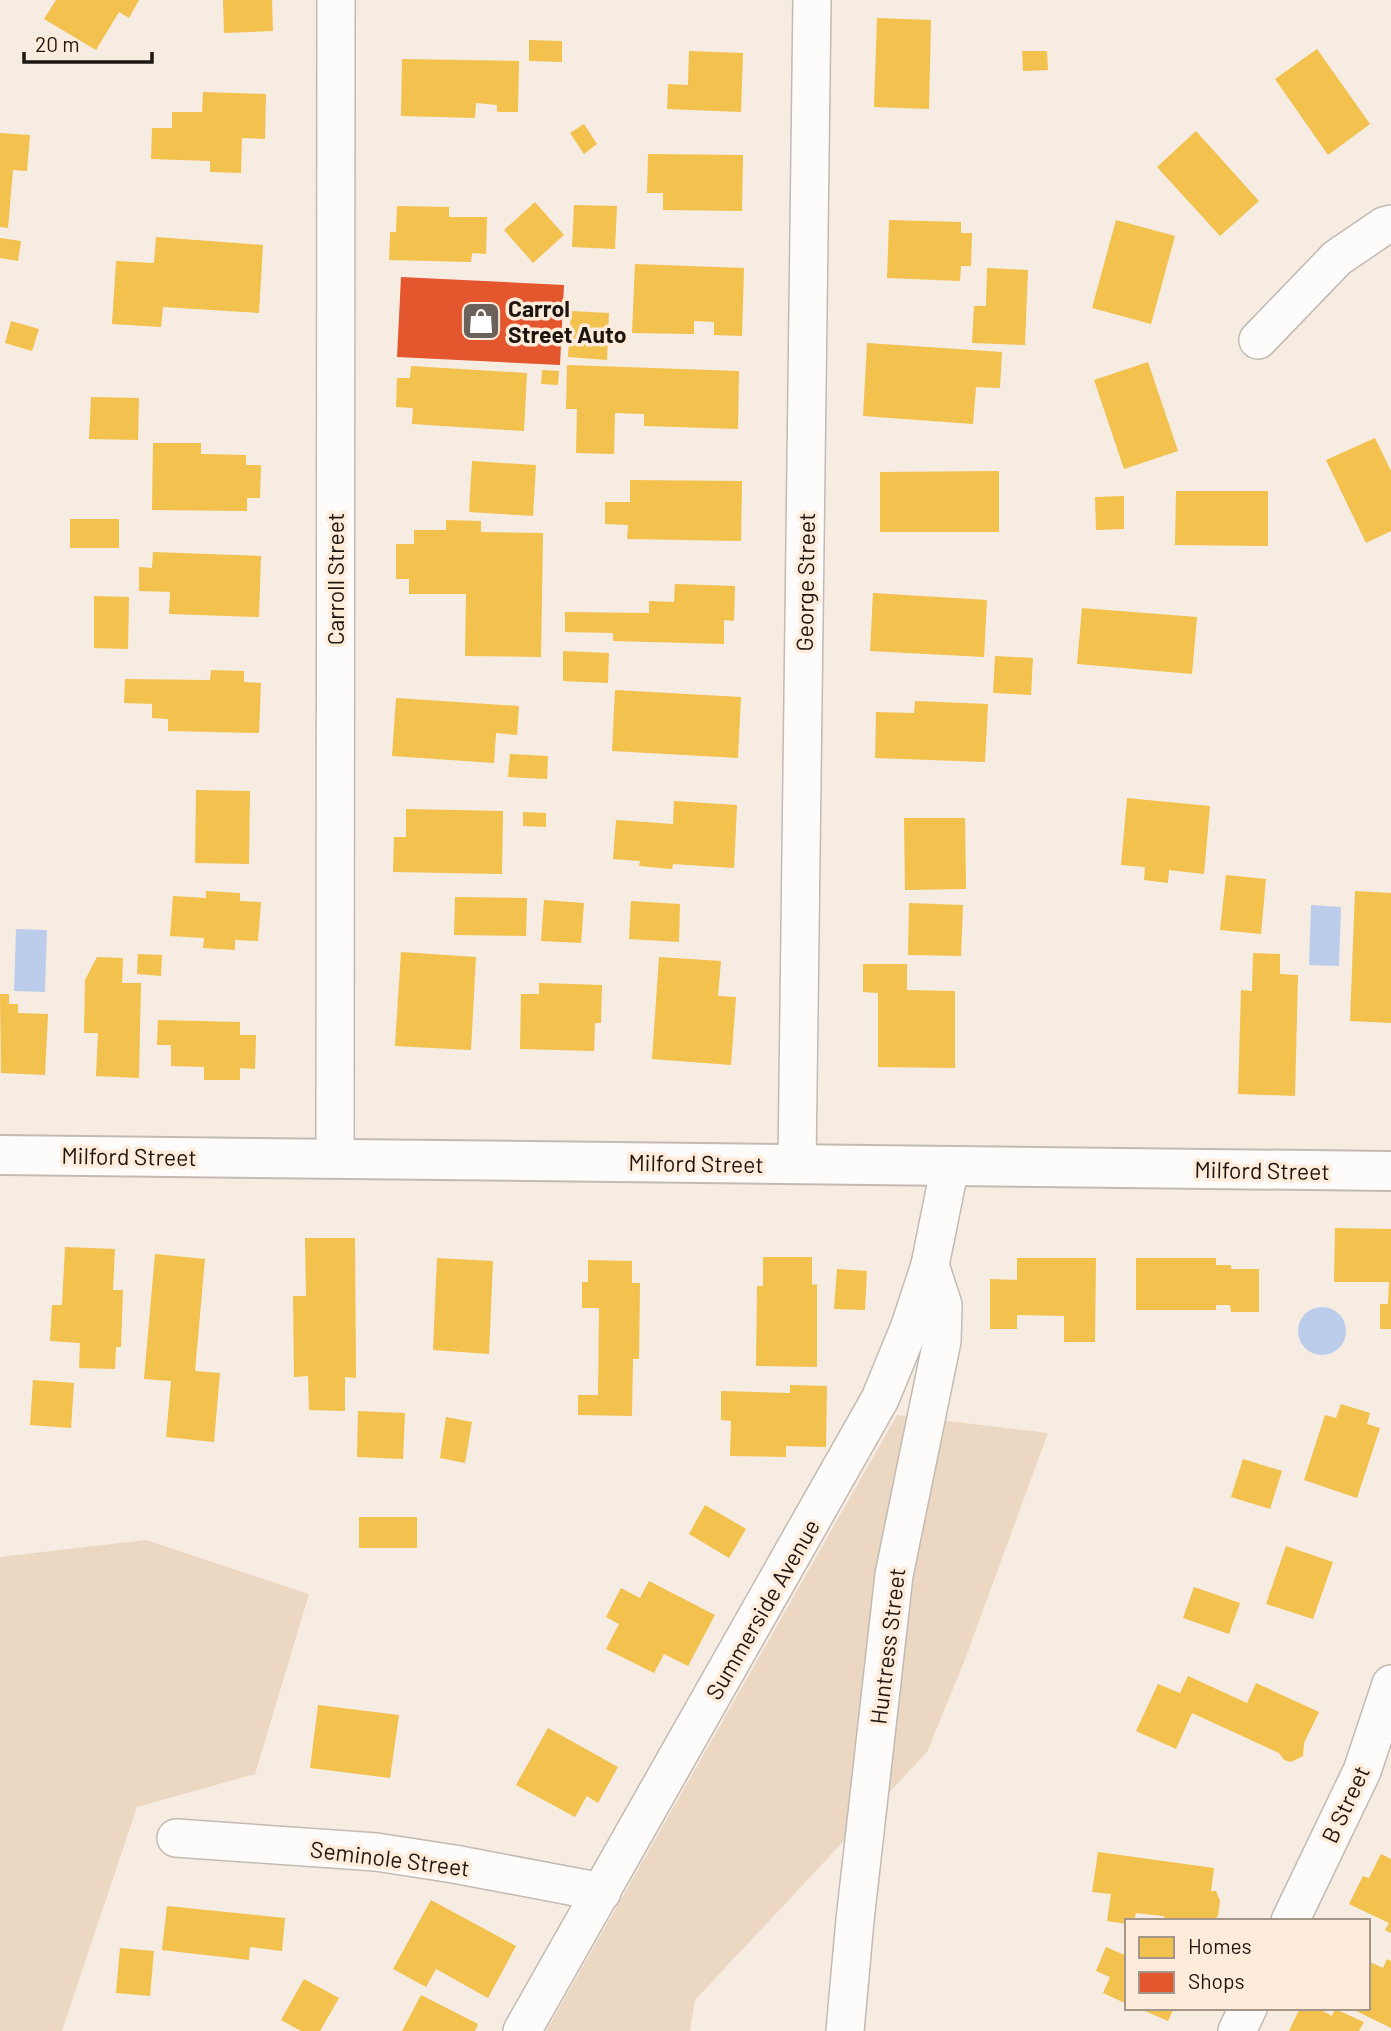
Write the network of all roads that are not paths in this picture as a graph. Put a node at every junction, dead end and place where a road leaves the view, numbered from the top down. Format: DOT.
graph roads {
  1 [pos="335,0"];
  2 [pos="812,0"];
  3 [pos="1391,224"];
  4 [pos="1258,340"];
  5 [pos="0,1155"];
  6 [pos="335,1158"];
  7 [pos="797,1164"];
  8 [pos="950,1166"];
  9 [pos="1391,1171"];
  10 [pos="930,1265"];
  11 [pos="1391,1684"];
  12 [pos="1376,1777"];
  13 [pos="176,1838"];
  14 [pos="602,1892"];
  15 [pos="1291,1919"];
  16 [pos="1247,2010"];
  17 [pos="522,2031"];
  18 [pos="845,2031"];
  19 [pos="1237,2031"];
  1 -- 6 [label="street, Carroll Street"];
  2 -- 7 [label="street, George Street"];
  3 -- 4 [label="street"];
  5 -- 6 [label="street, Milford Street"];
  6 -- 7 [label="street, Milford Street"];
  7 -- 8 [label="street, Milford Street"];
  8 -- 9 [label="street, Milford Street"];
  8 -- 10 [label="street, Summerside Avenue"];
  10 -- 14 [label="street, Summerside Avenue"];
  10 -- 18 [label="street, Huntress Street"];
  11 -- 12 [label="street, B Street"];
  12 -- 15 [label="street, B Street"];
  13 -- 14 [label="street, Seminole Street"];
  14 -- 17 [label="street, Summerside Avenue"];
  16 -- 19 [label="street"];
}
